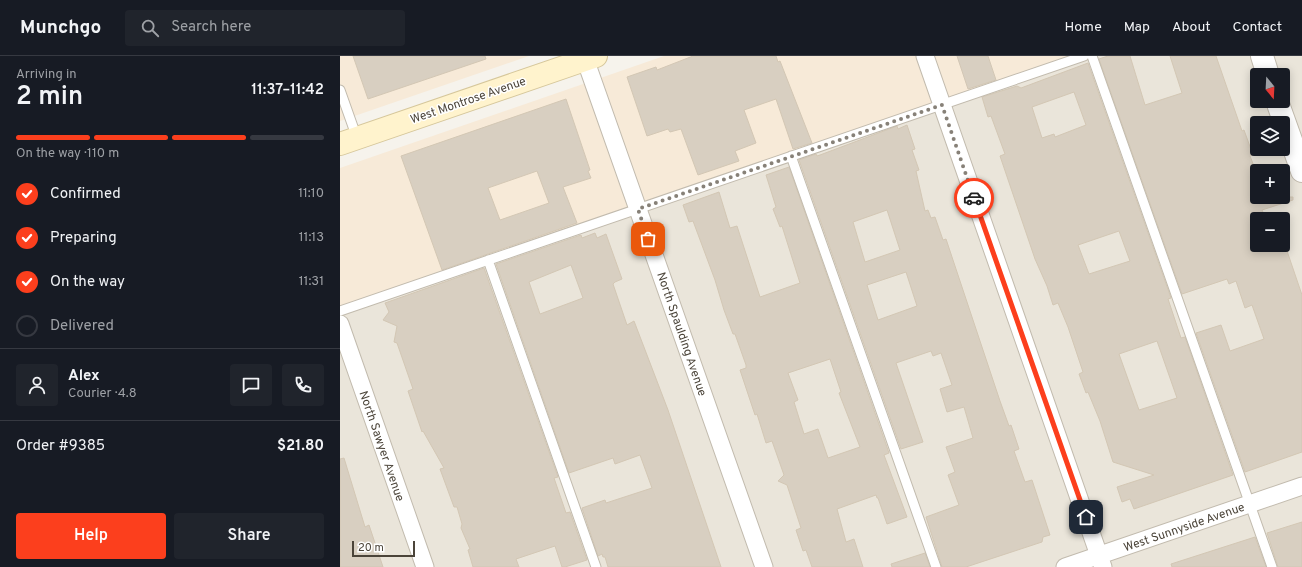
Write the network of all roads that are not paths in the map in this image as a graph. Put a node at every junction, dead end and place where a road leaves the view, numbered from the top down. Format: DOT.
graph roads {
  1 [pos="924,56"];
  2 [pos="1084,56"];
  3 [pos="1092,56"];
  4 [pos="1262,56"];
  5 [pos="589,57"];
  6 [pos="1266,68"];
  7 [pos="340,90"];
  8 [pos="942,105"];
  9 [pos="1280,108"];
  10 [pos="348,141"];
  11 [pos="791,156"];
  12 [pos="1302,171"];
  13 [pos="638,209"];
  14 [pos="488,260"];
  15 [pos="340,311"];
  16 [pos="340,324"];
  17 [pos="1302,486"];
  18 [pos="1250,504"];
  19 [pos="1101,561"];
  20 [pos="425,567"];
  21 [pos="596,567"];
  22 [pos="764,567"];
  23 [pos="936,567"];
  24 [pos="1065,567"];
  25 [pos="1272,567"];
  1 -- 8 [label="street"];
  2 -- 8 [label="lane"];
  3 -- 18 [label="lane"];
  4 -- 6 [label="street"];
  5 -- 10 [label="main road, West Montrose Avenue"];
  5 -- 13 [label="street, North Spaulding Avenue"];
  7 -- 10 [label="lane"];
  8 -- 11 [label="lane"];
  8 -- 19 [label="street"];
  9 -- 12 [label="street"];
  11 -- 13 [label="lane"];
  11 -- 23 [label="lane"];
  13 -- 14 [label="lane"];
  13 -- 22 [label="street, North Spaulding Avenue"];
  14 -- 15 [label="lane"];
  14 -- 21 [label="lane"];
  16 -- 20 [label="street, North Sawyer Avenue"];
  17 -- 18 [label="street, West Sunnyside Avenue"];
  18 -- 19 [label="street, West Sunnyside Avenue"];
  18 -- 25 [label="lane"];
  19 -- 24 [label="street, West Sunnyside Avenue"];
}
